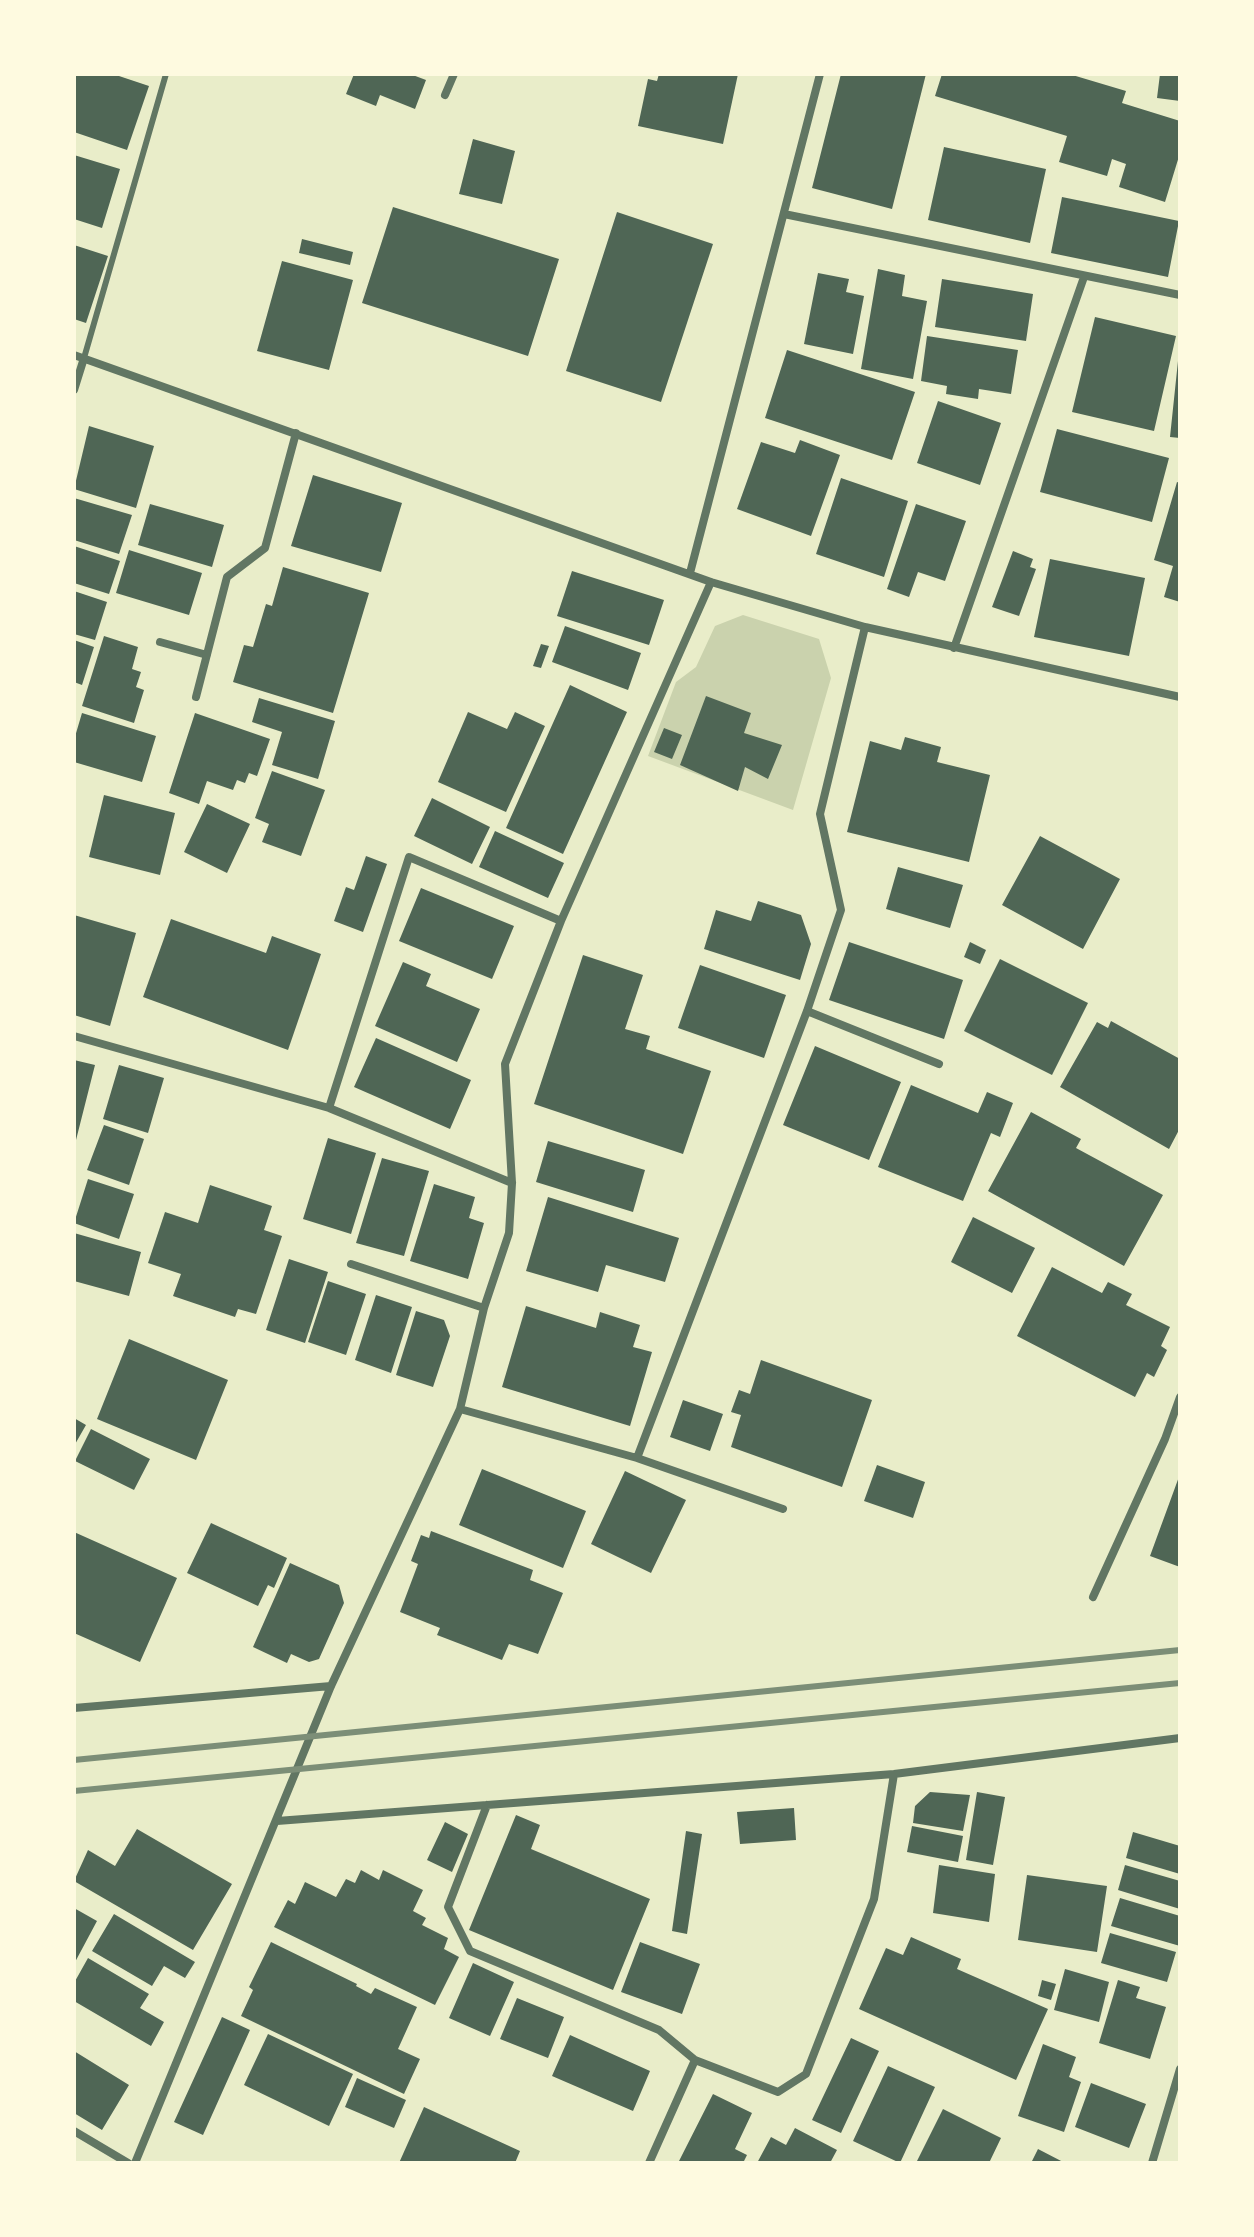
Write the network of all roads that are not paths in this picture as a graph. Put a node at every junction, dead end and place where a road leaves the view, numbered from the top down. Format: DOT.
graph roads {
  1 [pos="166,74"];
  2 [pos="454,74"];
  3 [pos="820,74"];
  4 [pos="445,95"];
  5 [pos="784,214"];
  6 [pos="1084,277"];
  7 [pos="1180,295"];
  8 [pos="74,355"];
  9 [pos="84,358"];
  10 [pos="74,390"];
  11 [pos="296,433"];
  12 [pos="690,573"];
  13 [pos="711,582"];
  14 [pos="865,627"];
  15 [pos="160,642"];
  16 [pos="954,648"];
  17 [pos="207,655"];
  18 [pos="196,697"];
  19 [pos="1180,697"];
  20 [pos="561,921"];
  21 [pos="807,1011"];
  22 [pos="74,1036"];
  23 [pos="939,1064"];
  24 [pos="329,1108"];
  25 [pos="512,1183"];
  26 [pos="351,1264"];
  27 [pos="484,1308"];
  28 [pos="1180,1397"];
  29 [pos="460,1409"];
  30 [pos="637,1458"];
  31 [pos="783,1509"];
  32 [pos="1093,1597"];
  33 [pos="331,1686"];
  34 [pos="74,1708"];
  35 [pos="1180,1738"];
  36 [pos="894,1774"];
  37 [pos="487,1805"];
  38 [pos="277,1821"];
  39 [pos="695,2060"];
  40 [pos="1180,2069"];
  41 [pos="74,2131"];
  42 [pos="128,2163"];
  43 [pos="135,2163"];
  44 [pos="649,2163"];
  45 [pos="1152,2163"];
  1 -- 9 [label="lane"];
  2 -- 4 [label="street"];
  3 -- 5 [label="street"];
  5 -- 6 [label="street"];
  5 -- 12 [label="street"];
  6 -- 7 [label="street"];
  6 -- 16 [label="street"];
  8 -- 9 [label="street"];
  9 -- 10 [label="street"];
  9 -- 11 [label="street"];
  11 -- 12 [label="street"];
  11 -- 17 [label="street"];
  12 -- 13 [label="street"];
  13 -- 14 [label="street"];
  13 -- 20 [label="street"];
  14 -- 16 [label="street"];
  14 -- 21 [label="street"];
  15 -- 17 [label="street"];
  16 -- 19 [label="street"];
  17 -- 18 [label="street"];
  20 -- 24 [label="street"];
  20 -- 25 [label="street"];
  21 -- 23 [label="street"];
  21 -- 30 [label="street"];
  22 -- 24 [label="street"];
  24 -- 25 [label="street"];
  25 -- 27 [label="street"];
  26 -- 27 [label="street"];
  27 -- 29 [label="street"];
  28 -- 32 [label="street"];
  29 -- 30 [label="street"];
  29 -- 33 [label="street"];
  30 -- 31 [label="street"];
  33 -- 34 [label="street"];
  33 -- 38 [label="street"];
  35 -- 36 [label="street"];
  36 -- 37 [label="street"];
  36 -- 39 [label="street"];
  37 -- 38 [label="street"];
  37 -- 39 [label="street"];
  38 -- 43 [label="street"];
  39 -- 44 [label="street"];
  40 -- 45 [label="street"];
  41 -- 42 [label="street"];
}
